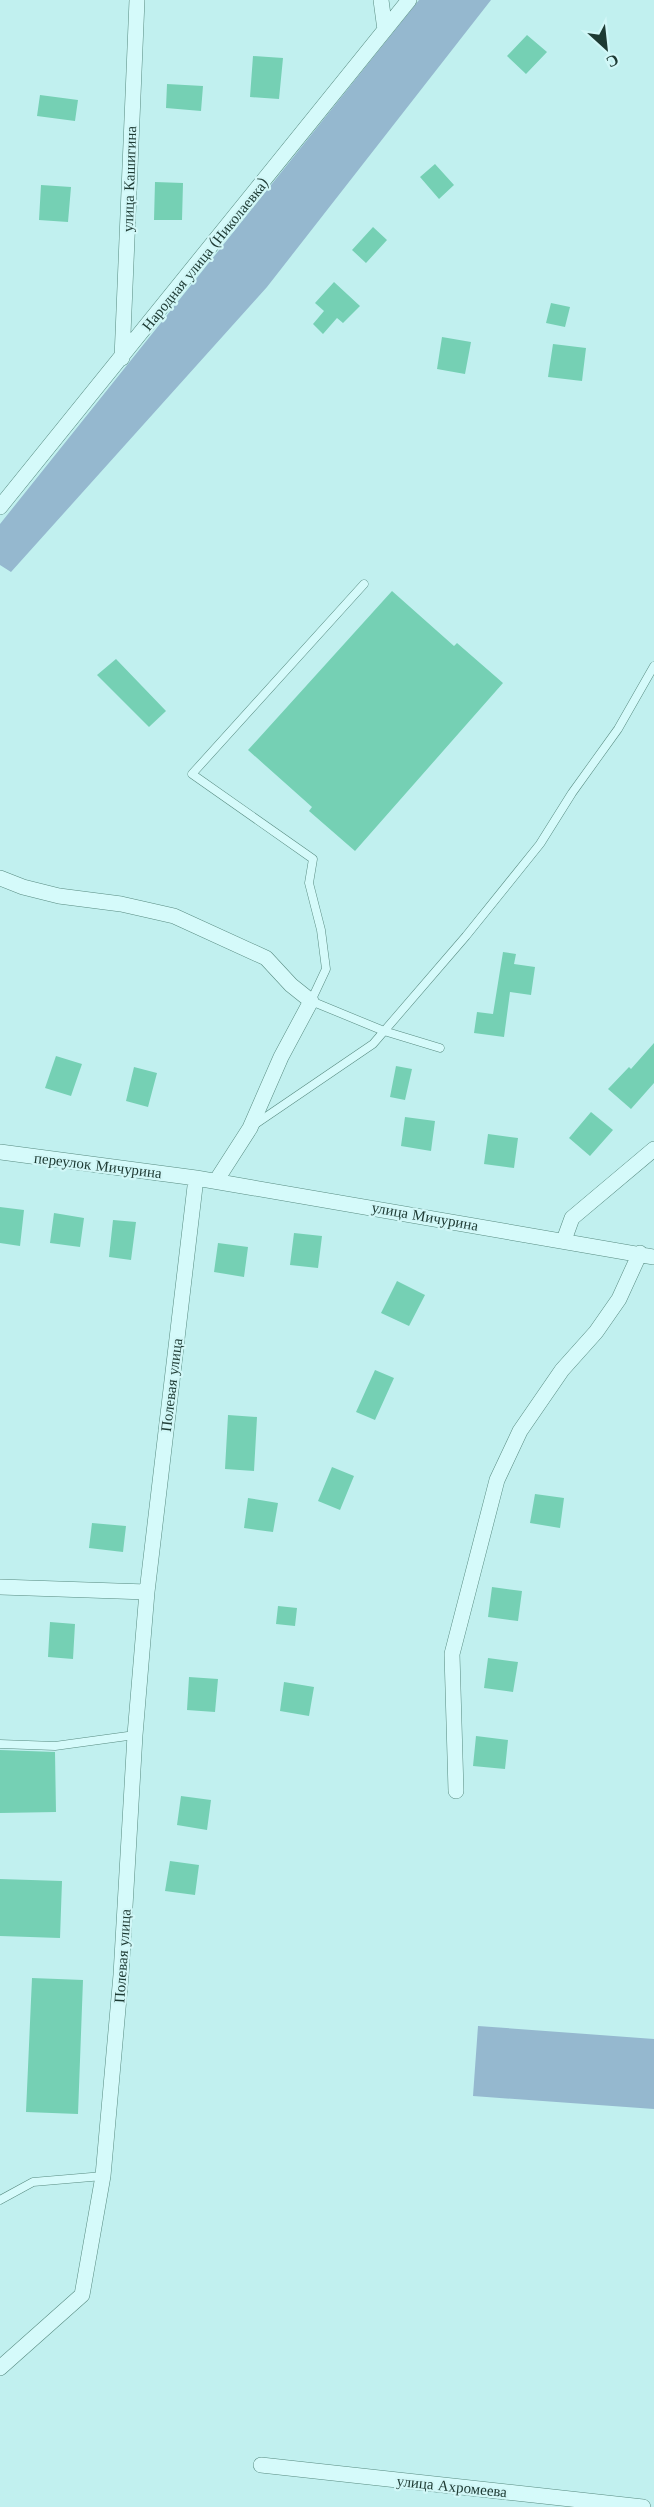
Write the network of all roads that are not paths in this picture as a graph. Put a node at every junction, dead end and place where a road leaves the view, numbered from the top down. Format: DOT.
graph roads {
  1 [pos="137,0"];
  2 [pos="381,0"];
  3 [pos="409,0"];
  4 [pos="385,30"];
  5 [pos="122,358"];
  6 [pos="0,507"];
  7 [pos="364,584"];
  8 [pos="654,666"];
  9 [pos="0,878"];
  10 [pos="311,1001"];
  11 [pos="384,1031"];
  12 [pos="440,1048"];
  13 [pos="250,1128"];
  14 [pos="654,1149"];
  15 [pos="0,1152"];
  16 [pos="196,1178"];
  17 [pos="216,1181"];
  18 [pos="564,1240"];
  19 [pos="647,1255"];
  20 [pos="0,1587"];
  21 [pos="147,1592"];
  22 [pos="135,1735"];
  23 [pos="0,1744"];
  24 [pos="456,1791"];
  25 [pos="103,2176"];
  26 [pos="0,2200"];
  27 [pos="0,2368"];
  28 [pos="261,2465"];
  29 [pos="643,2507"];
  1 -- 5 [label="street, улица Кашигина"];
  2 -- 4 [label="street"];
  3 -- 4 [label="street, Народная улица (Николаевка)"];
  4 -- 5 [label="street, Народная улица (Николаевка)"];
  5 -- 6 [label="street, Народная улица (Николаевка)"];
  7 -- 10 [label="lane"];
  8 -- 11 [label="lane"];
  9 -- 10 [label="street"];
  10 -- 11 [label="lane"];
  10 -- 13 [label="street"];
  11 -- 12 [label="lane"];
  11 -- 13 [label="lane"];
  13 -- 17 [label="street"];
  14 -- 18 [label="street"];
  15 -- 16 [label="street, переулок Мичурина"];
  16 -- 17 [label="street, улица Мичурина"];
  16 -- 21 [label="street, Полевая улица"];
  17 -- 18 [label="street, улица Мичурина"];
  18 -- 19 [label="street, улица Мичурина"];
  19 -- 24 [label="street"];
  20 -- 21 [label="street"];
  21 -- 22 [label="street, Полевая улица"];
  22 -- 23 [label="lane"];
  22 -- 25 [label="street, Полевая улица"];
  25 -- 26 [label="lane"];
  25 -- 27 [label="street, Полевая улица"];
  28 -- 29 [label="street, улица Ахромеева"];
}
